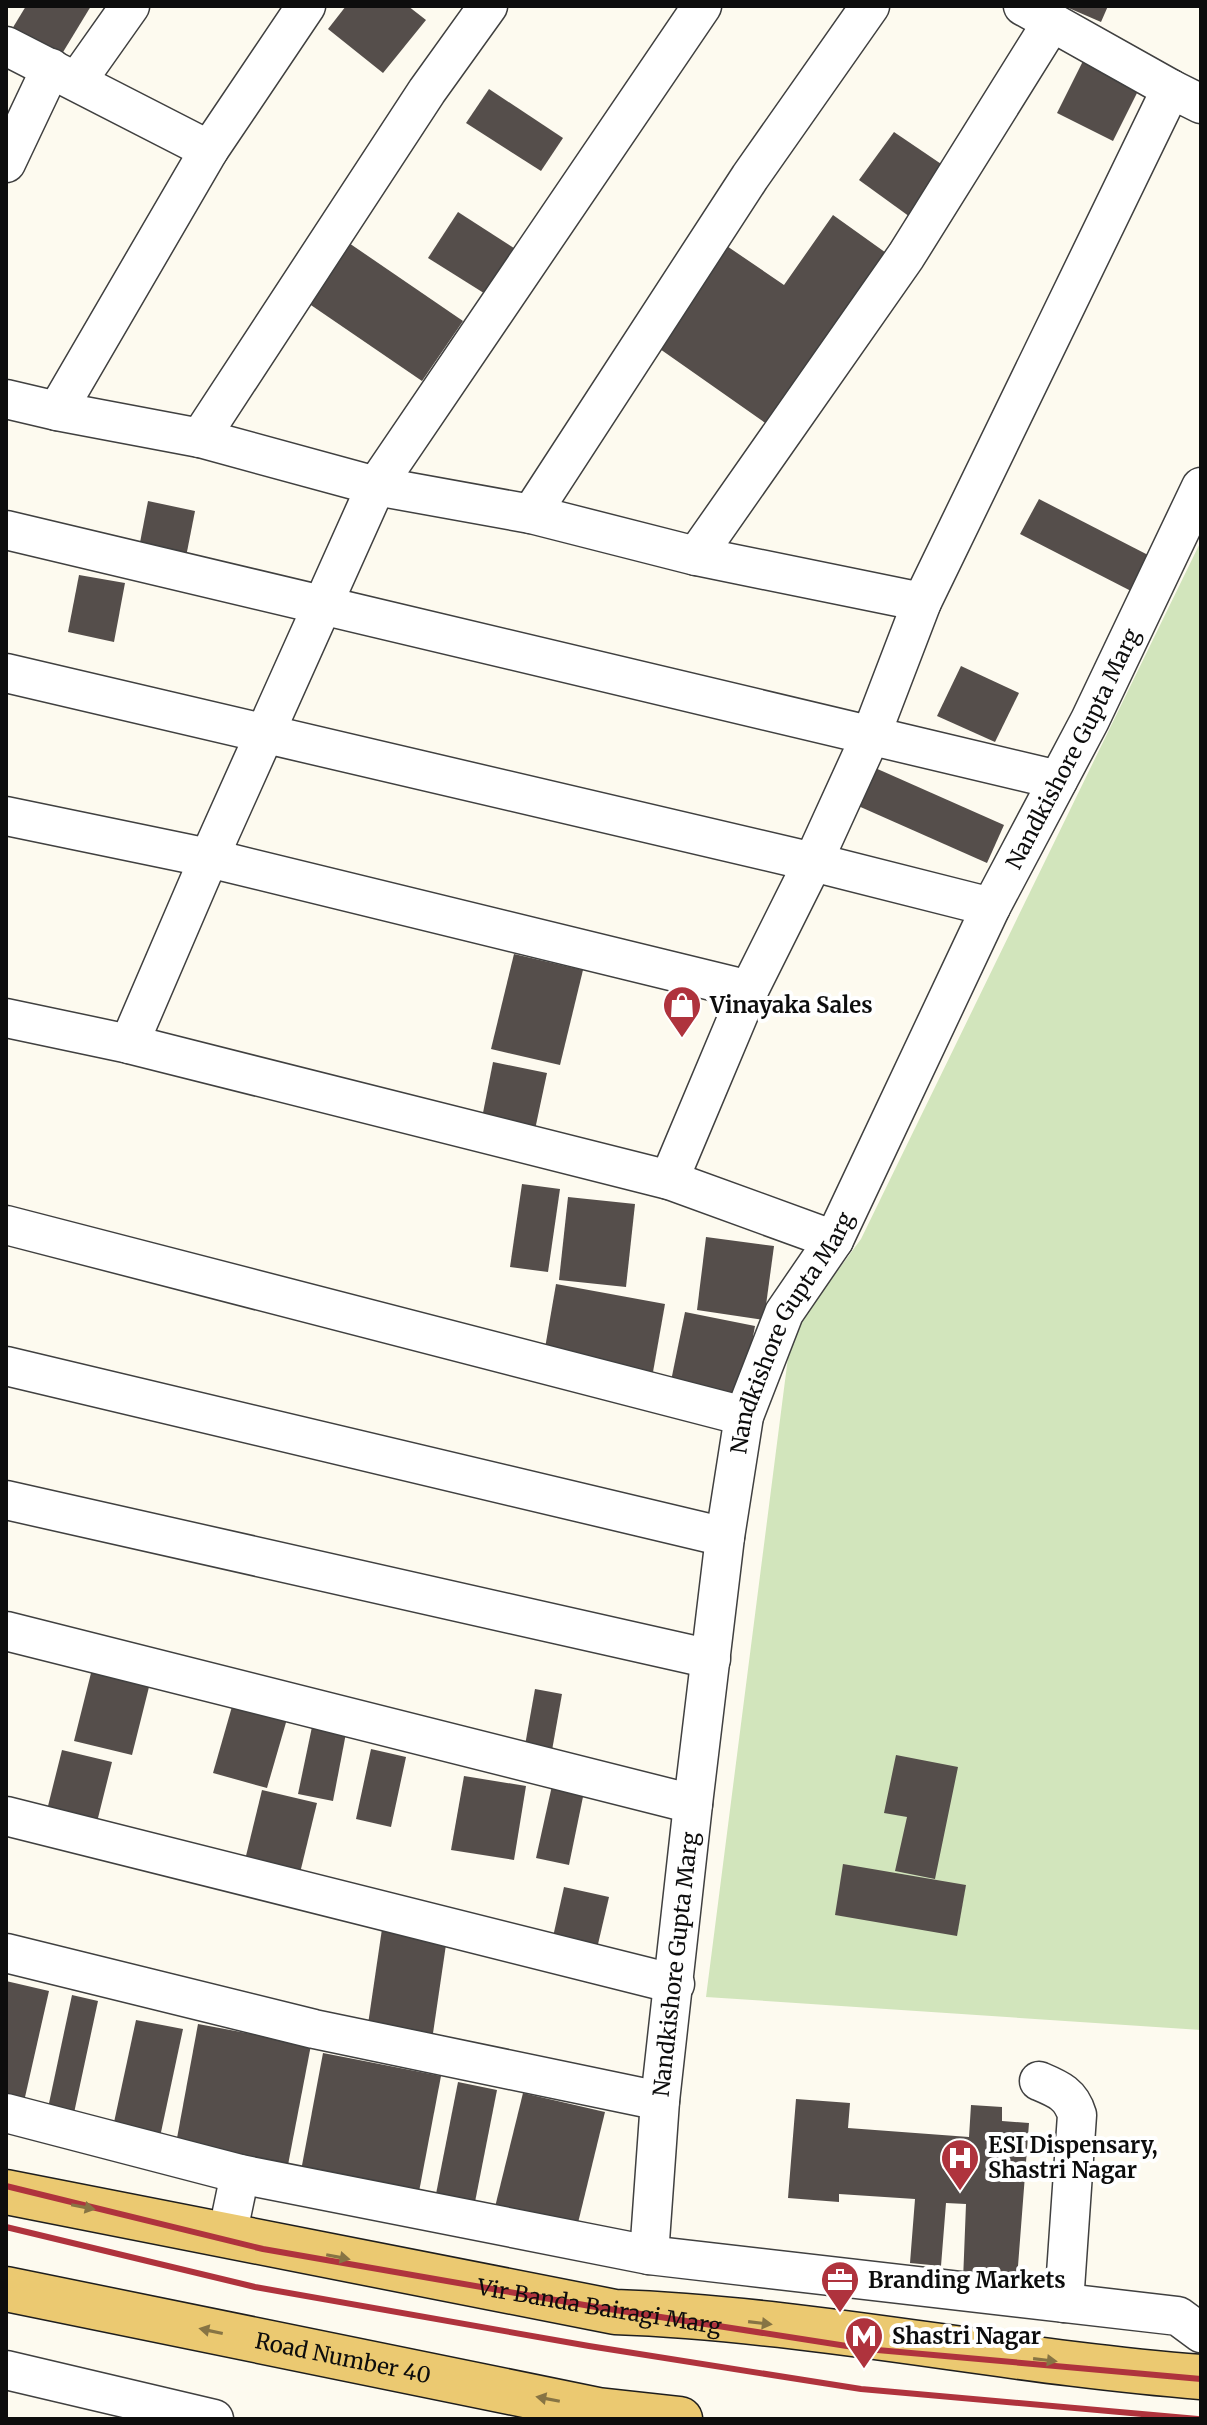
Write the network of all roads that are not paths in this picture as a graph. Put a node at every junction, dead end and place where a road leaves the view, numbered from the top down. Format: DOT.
graph roads {
  1 [pos="130,6"];
  2 [pos="306,6"];
  3 [pos="488,6"];
  4 [pos="702,6"];
  5 [pos="870,6"];
  6 [pos="1038,14"];
  7 [pos="6,46"];
  8 [pos="64,74"];
  9 [pos="1186,96"];
  10 [pos="209,150"];
  11 [pos="6,163"];
  12 [pos="6,399"];
  13 [pos="57,411"];
  14 [pos="200,438"];
  15 [pos="376,486"];
  16 [pos="1201,487"];
  17 [pos="531,514"];
  18 [pos="6,530"];
  19 [pos="696,556"];
  20 [pos="922,602"];
  21 [pos="324,604"];
  22 [pos="6,673"];
  23 [pos="267,734"];
  24 [pos="871,735"];
  25 [pos="1058,780"];
  26 [pos="6,816"];
  27 [pos="209,858"];
  28 [pos="813,862"];
  29 [pos="991,907"];
  30 [pos="749,990"];
  31 [pos="6,1018"];
  32 [pos="129,1044"];
  33 [pos="669,1180"];
  34 [pos="6,1225"];
  35 [pos="834,1240"];
  36 [pos="6,1366"];
  37 [pos="744,1416"];
  38 [pos="6,1500"];
  39 [pos="725,1537"];
  40 [pos="6,1631"];
  41 [pos="711,1659"];
  42 [pos="693,1804"];
  43 [pos="6,1816"];
  44 [pos="6,1953"];
  45 [pos="675,1984"];
  46 [pos="1039,2081"];
  47 [pos="660,2101"];
  48 [pos="6,2113"];
  49 [pos="240,2174"];
  50 [pos="6,2192"];
  51 [pos="227,2236"];
  52 [pos="649,2255"];
  53 [pos="6,2289"];
  54 [pos="1064,2303"];
  55 [pos="1201,2333"];
  56 [pos="6,2370"];
  57 [pos="1201,2377"];
  58 [pos="214,2419"];
  59 [pos="680,2419"];
  1 -- 8 [label="street"];
  2 -- 10 [label="street"];
  3 -- 14 [label="street"];
  4 -- 15 [label="street"];
  5 -- 17 [label="street"];
  6 -- 9 [label="street"];
  6 -- 19 [label="street"];
  7 -- 8 [label="street"];
  8 -- 10 [label="street"];
  8 -- 11 [label="street"];
  9 -- 20 [label="street"];
  10 -- 13 [label="street"];
  12 -- 13 [label="street"];
  13 -- 14 [label="street"];
  14 -- 15 [label="street"];
  15 -- 17 [label="street"];
  15 -- 21 [label="street"];
  16 -- 25 [label="street, Nandkishore Gupta Marg"];
  17 -- 19 [label="street"];
  18 -- 21 [label="street"];
  19 -- 20 [label="street"];
  20 -- 24 [label="street"];
  21 -- 23 [label="street"];
  21 -- 24 [label="street"];
  22 -- 23 [label="street"];
  23 -- 27 [label="street"];
  23 -- 28 [label="street"];
  24 -- 25 [label="street"];
  24 -- 28 [label="street"];
  25 -- 29 [label="street, Nandkishore Gupta Marg"];
  26 -- 27 [label="street"];
  27 -- 30 [label="street"];
  27 -- 32 [label="street"];
  28 -- 29 [label="street"];
  28 -- 30 [label="street"];
  29 -- 35 [label="street, Nandkishore Gupta Marg"];
  30 -- 33 [label="street"];
  31 -- 32 [label="street"];
  32 -- 33 [label="street"];
  33 -- 35 [label="street"];
  34 -- 37 [label="street"];
  35 -- 37 [label="street, Nandkishore Gupta Marg"];
  36 -- 39 [label="street"];
  37 -- 39 [label="street, Nandkishore Gupta Marg"];
  38 -- 41 [label="street"];
  39 -- 41 [label="street, Nandkishore Gupta Marg"];
  40 -- 42 [label="street"];
  41 -- 42 [label="street, Nandkishore Gupta Marg"];
  42 -- 45 [label="street, Nandkishore Gupta Marg"];
  43 -- 45 [label="street"];
  44 -- 47 [label="street"];
  45 -- 47 [label="street, Nandkishore Gupta Marg"];
  46 -- 54 [label="street"];
  47 -- 52 [label="street, Nandkishore Gupta Marg"];
  48 -- 49 [label="street"];
  49 -- 51 [label="street"];
  49 -- 52 [label="street"];
  50 -- 51 [label="main road, Vir Banda Bairagi Marg, one-way"];
  51 -- 57 [label="main road, Vir Banda Bairagi Marg, one-way"];
  52 -- 54 [label="street"];
  59 -- 53 [label="main road, Road Number 40, one-way"];
  54 -- 55 [label="street"];
  56 -- 58 [label="street"];
}
